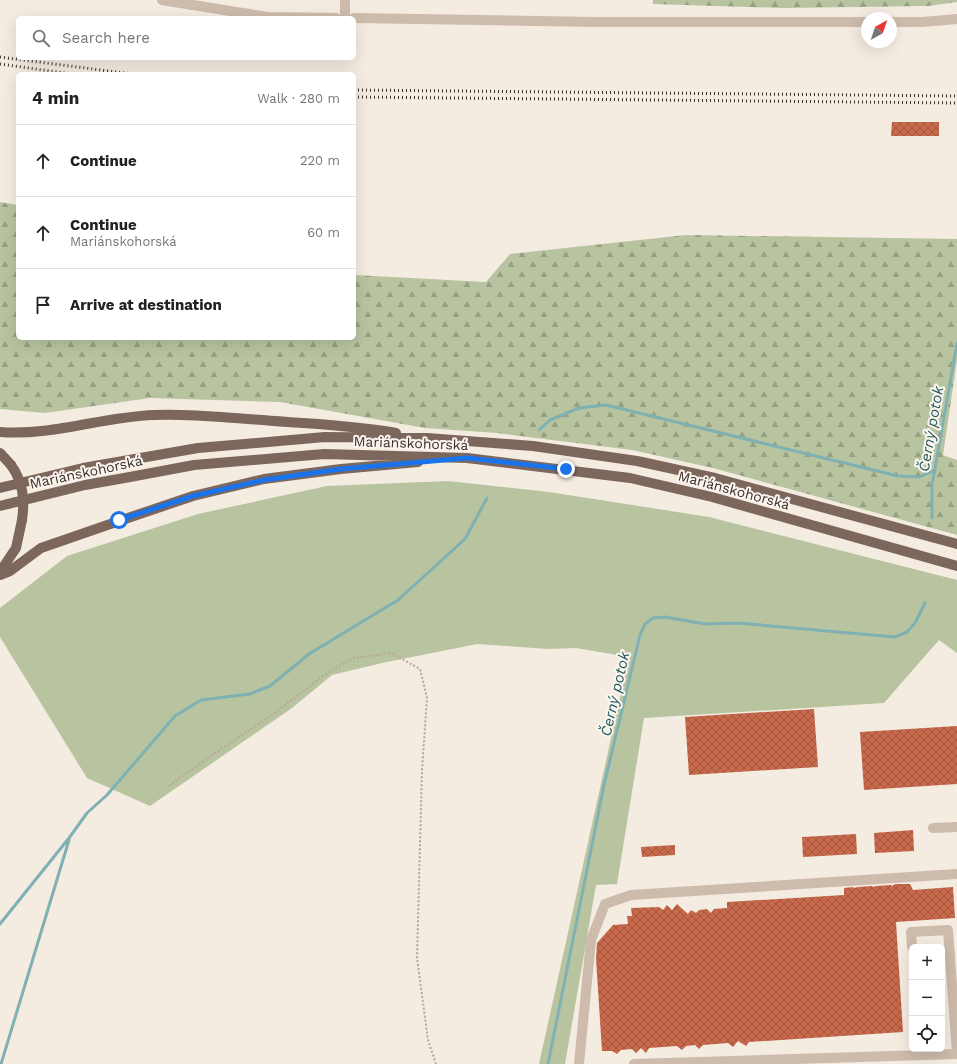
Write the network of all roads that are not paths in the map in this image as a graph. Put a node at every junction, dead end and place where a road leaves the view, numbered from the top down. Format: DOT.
graph roads {
  1 [pos="162,0"];
  2 [pos="345,0"];
  3 [pos="268,16"];
  4 [pos="345,16"];
  5 [pos="356,18"];
  6 [pos="957,19"];
  7 [pos="861,22"];
  8 [pos="897,22"];
  9 [pos="0,432"];
  10 [pos="428,438"];
  11 [pos="0,453"];
  12 [pos="467,458"];
  13 [pos="0,488"];
  14 [pos="0,506"];
  15 [pos="957,544"];
  16 [pos="957,566"];
  17 [pos="0,572"];
  18 [pos="0,575"];
  19 [pos="957,827"];
  20 [pos="933,828"];
  21 [pos="957,874"];
  22 [pos="912,944"];
  23 [pos="919,1052"];
  24 [pos="957,1054"];
  25 [pos="579,1064"];
  26 [pos="634,1064"];
  1 -- 3 [label="street"];
  2 -- 4 [label="street"];
  5 -- 7 [label="street"];
  6 -- 8 [label="street"];
  9 -- 10 [label="main road"];
  10 -- 13 [label="main road, Mariánskohorská"];
  10 -- 15 [label="main road, Mariánskohorská"];
  11 -- 17 [label="main road, bridge"];
  12 -- 14 [label="main road, Mariánskohorská"];
  12 -- 16 [label="main road, Mariánskohorská"];
  12 -- 18 [label="main road"];
  19 -- 20 [label="street"];
  21 -- 25 [label="street"];
  22 -- 24 [label="street"];
  23 -- 24 [label="street"];
  23 -- 26 [label="street"];
}
